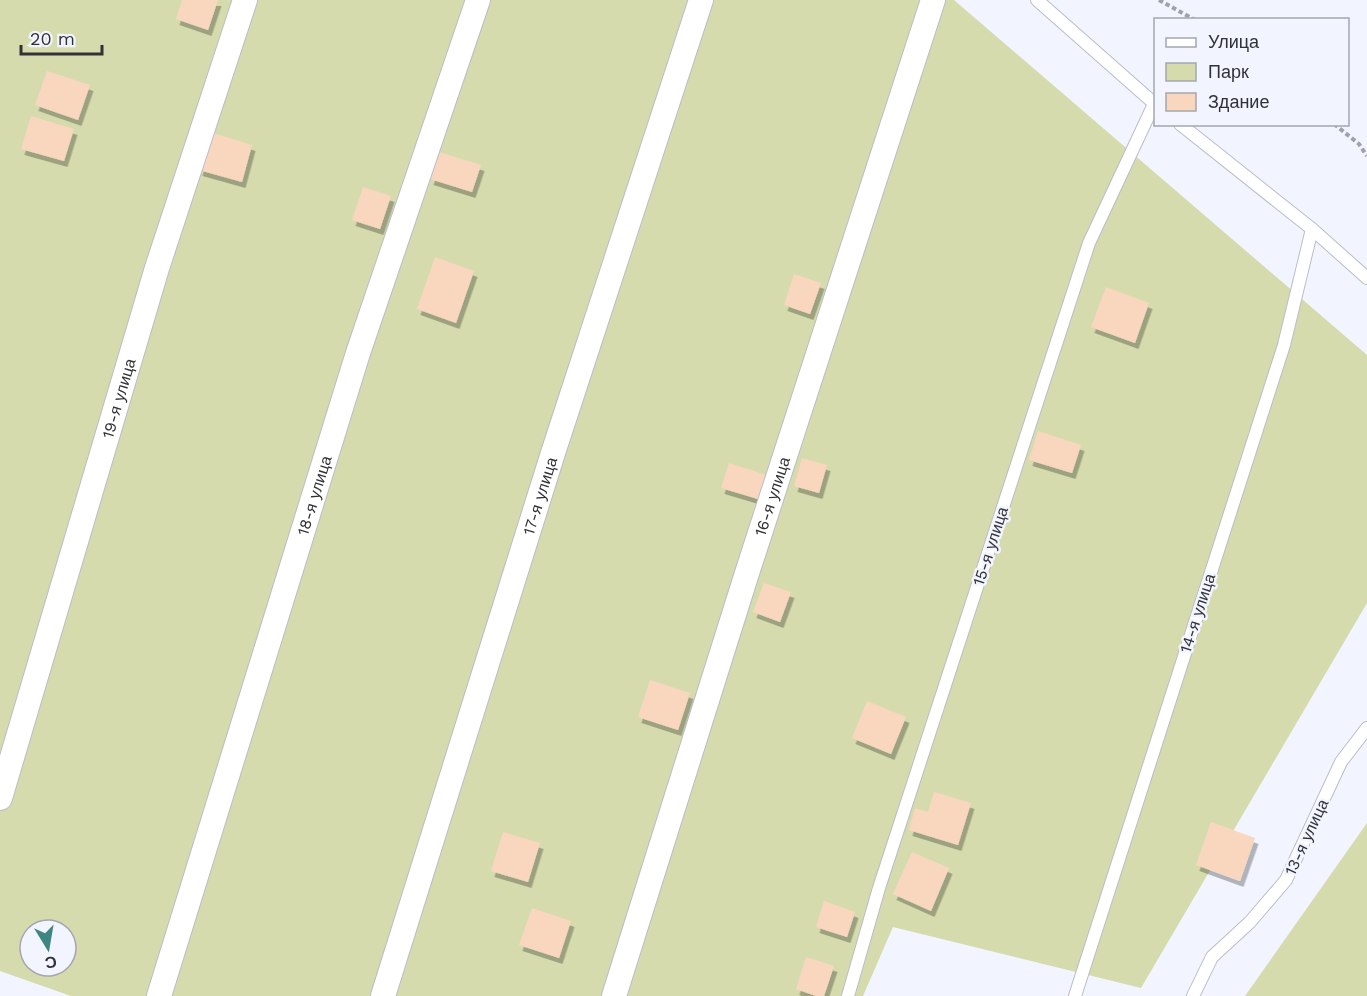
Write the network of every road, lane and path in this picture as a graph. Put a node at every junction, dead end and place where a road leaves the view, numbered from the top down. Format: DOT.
graph roads {
  1 [pos="245,0"];
  2 [pos="478,0"];
  3 [pos="701,0"];
  4 [pos="933,0"];
  5 [pos="1037,0"];
  6 [pos="1159,0"];
  7 [pos="1191,18"];
  8 [pos="1154,104"];
  9 [pos="1154,107"];
  10 [pos="1183,126"];
  11 [pos="1337,126"];
  12 [pos="1359,144"];
  13 [pos="1367,147"];
  14 [pos="1367,156"];
  15 [pos="1312,229"];
  16 [pos="1367,278"];
  17 [pos="1367,729"];
  18 [pos="0,798"];
  19 [pos="159,996"];
  20 [pos="383,996"];
  21 [pos="614,996"];
  22 [pos="848,996"];
  23 [pos="1075,996"];
  24 [pos="1193,996"];
  1 -- 18 [label="street, 19-я улица"];
  2 -- 19 [label="street, 18-я улица"];
  3 -- 20 [label="street, 17-я улица"];
  4 -- 21 [label="street, 16-я улица"];
  5 -- 8 [label="lane"];
  6 -- 7 [label="path"];
  9 -- 22 [label="lane, 15-я улица"];
  10 -- 15 [label="lane"];
  11 -- 12 [label="path"];
  12 -- 13 [label="path"];
  12 -- 14 [label="path"];
  15 -- 16 [label="lane"];
  15 -- 23 [label="lane, 14-я улица"];
  17 -- 24 [label="lane, 13-я улица"];
}
